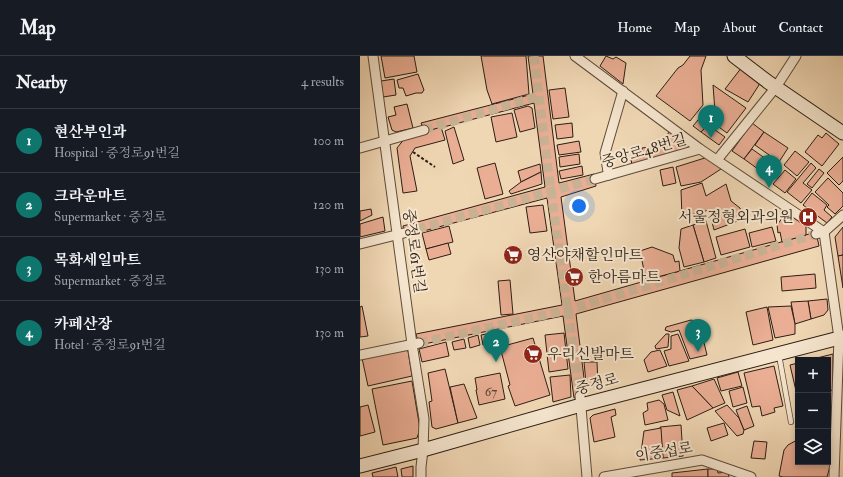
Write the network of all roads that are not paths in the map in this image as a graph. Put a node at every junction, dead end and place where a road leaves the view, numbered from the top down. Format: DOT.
graph roads {
  1 [pos="373,56"];
  2 [pos="575,56"];
  3 [pos="734,56"];
  4 [pos="796,56"];
  5 [pos="776,87"];
  6 [pos="622,91"];
  7 [pos="424,130"];
  8 [pos="843,133"];
  9 [pos="385,141"];
  10 [pos="360,148"];
  11 [pos="700,149"];
  12 [pos="717,160"];
  13 [pos="609,175"];
  14 [pos="595,179"];
  15 [pos="843,214"];
  16 [pos="401,233"];
  17 [pos="820,233"];
  18 [pos="360,244"];
  19 [pos="841,338"];
  20 [pos="416,343"];
  21 [pos="779,353"];
  22 [pos="360,355"];
  23 [pos="580,400"];
  24 [pos="792,422"];
  25 [pos="423,450"];
  26 [pos="360,466"];
  27 [pos="421,477"];
  28 [pos="587,477"];
  29 [pos="604,477"];
  30 [pos="751,477"];
  31 [pos="834,477"];
  1 -- 9 [label="street, 중정로61번길"];
  2 -- 6 [label="street"];
  3 -- 5 [label="street"];
  4 -- 5 [label="street"];
  5 -- 8 [label="street"];
  5 -- 12 [label="street"];
  6 -- 11 [label="street"];
  6 -- 13 [label="street"];
  7 -- 9 [label="street"];
  9 -- 10 [label="street"];
  9 -- 16 [label="street, 중정로61번길"];
  11 -- 12 [label="street"];
  11 -- 13 [label="street, 중앙로48번길"];
  12 -- 17 [label="street"];
  13 -- 14 [label="street, 중앙로48번길"];
  15 -- 17 [label="street"];
  16 -- 18 [label="street"];
  16 -- 20 [label="street, 중정로61번길"];
  17 -- 19 [label="street"];
  19 -- 21 [label="street, 중정로"];
  19 -- 31 [label="street"];
  20 -- 22 [label="street"];
  20 -- 25 [label="street, 중정로61번길"];
  21 -- 23 [label="street, 중정로"];
  21 -- 24 [label="lane"];
  23 -- 25 [label="street, 중정로"];
  23 -- 28 [label="street"];
  25 -- 26 [label="street, 중정로"];
  25 -- 27 [label="street, 중정로61번길"];
  29 -- 30 [label="street, 이중섭로"];
}
